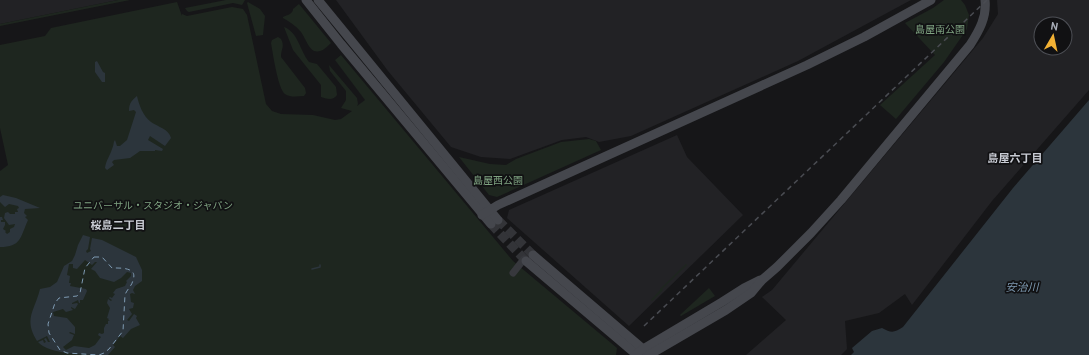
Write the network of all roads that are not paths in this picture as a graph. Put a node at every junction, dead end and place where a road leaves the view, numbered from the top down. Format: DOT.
graph roads {
  1 [pos="306,0"];
  2 [pos="318,0"];
  3 [pos="931,0"];
  4 [pos="985,0"];
  5 [pos="486,212"];
  6 [pos="494,222"];
  7 [pos="528,258"];
  8 [pos="513,273"];
  9 [pos="643,354"];
  1 -- 5 [label="street"];
  2 -- 5 [label="street"];
  3 -- 5 [label="street"];
  4 -- 9 [label="street"];
  5 -- 6 [label="street"];
  7 -- 8 [label="street"];
  7 -- 9 [label="street"];
}
